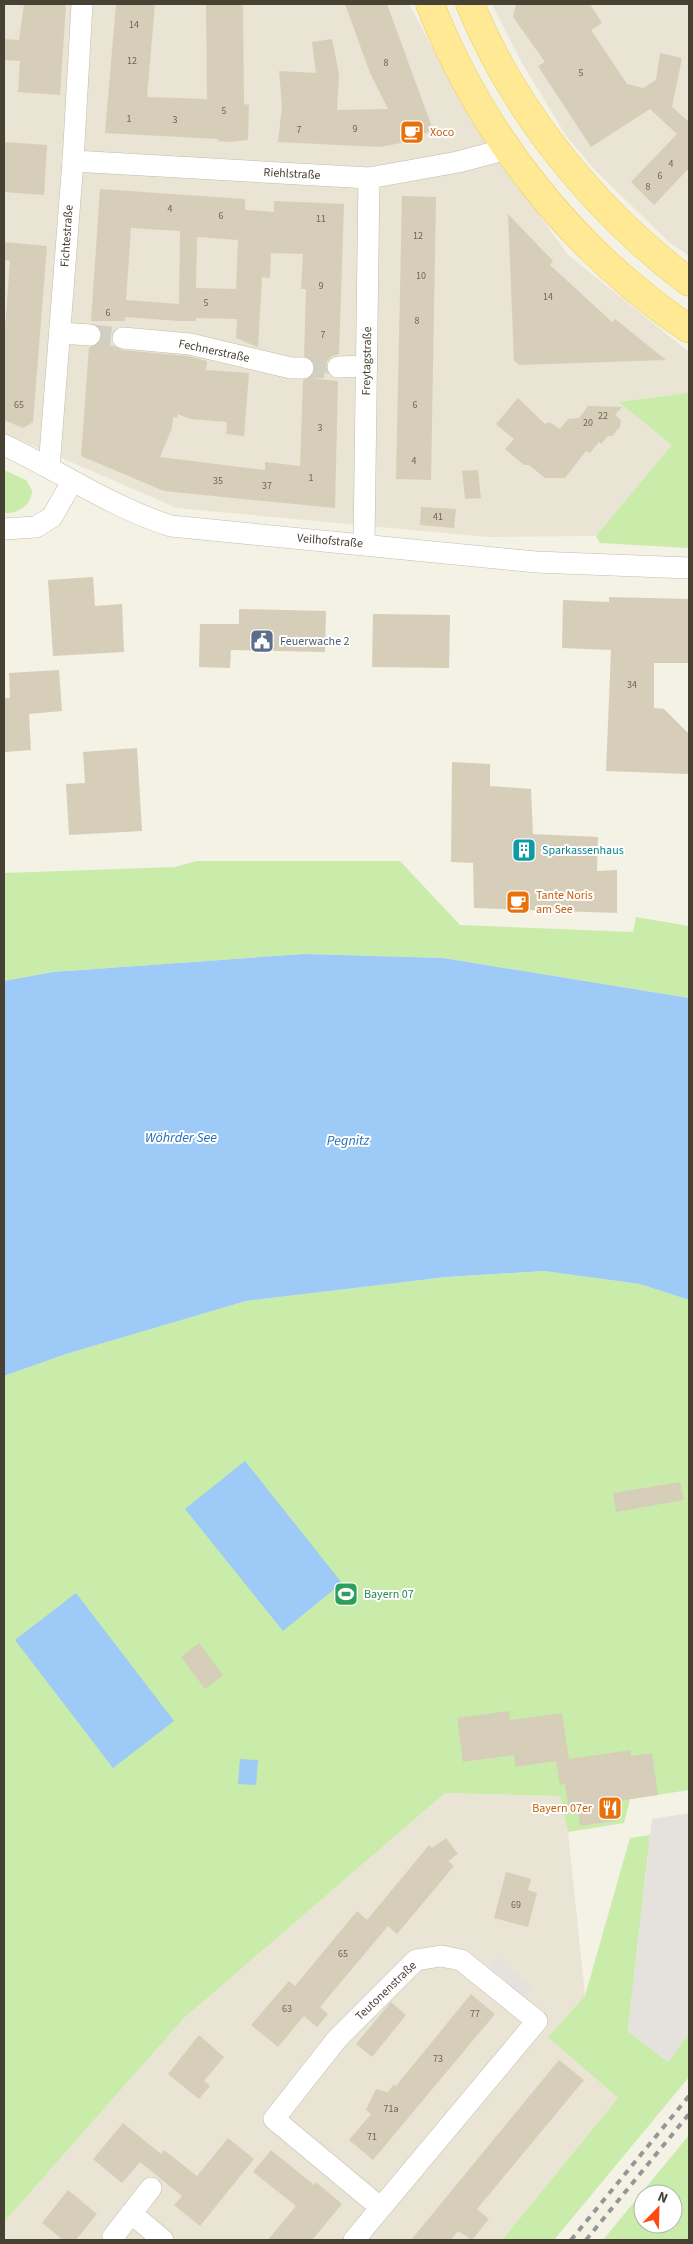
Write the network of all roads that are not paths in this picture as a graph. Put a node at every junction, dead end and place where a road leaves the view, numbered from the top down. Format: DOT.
graph roads {
  1 [pos="82,4"];
  2 [pos="430,4"];
  3 [pos="470,4"];
  4 [pos="507,149"];
  5 [pos="73,161"];
  6 [pos="369,178"];
  7 [pos="601,203"];
  8 [pos="689,282"];
  9 [pos="689,329"];
  10 [pos="60,332"];
  11 [pos="90,335"];
  12 [pos="124,338"];
  13 [pos="338,366"];
  14 [pos="366,366"];
  15 [pos="303,368"];
  16 [pos="4,445"];
  17 [pos="49,468"];
  18 [pos="72,482"];
  19 [pos="4,529"];
  20 [pos="364,544"];
  21 [pos="689,568"];
  22 [pos="151,2188"];
  23 [pos="381,2208"];
  24 [pos="131,2214"];
  25 [pos="113,2236"];
  26 [pos="164,2240"];
  27 [pos="354,2240"];
  1 -- 5 [label="street, Fichtestraße"];
  2 -- 4 [label="main road"];
  3 -- 7 [label="main road"];
  4 -- 6 [label="street, Riehlstraße"];
  4 -- 7 [label="main road"];
  4 -- 9 [label="main road"];
  5 -- 6 [label="street, Riehlstraße"];
  5 -- 10 [label="street, Fichtestraße"];
  6 -- 14 [label="street, Freytagstraße"];
  7 -- 8 [label="main road"];
  10 -- 11 [label="street"];
  10 -- 17 [label="street, Fichtestraße"];
  12 -- 15 [label="street, Fechnerstraße"];
  13 -- 14 [label="street"];
  14 -- 20 [label="street, Freytagstraße"];
  16 -- 17 [label="street, Veilhofstraße"];
  17 -- 18 [label="street, Veilhofstraße"];
  18 -- 19 [label="street"];
  18 -- 20 [label="street, Veilhofstraße"];
  20 -- 21 [label="street, Veilhofstraße"];
  22 -- 24 [label="street"];
  23 -- 23 [label="street, Teutonenstraße"];
  23 -- 27 [label="street, Teutonenstraße"];
  24 -- 25 [label="street"];
  24 -- 26 [label="street"];
}
